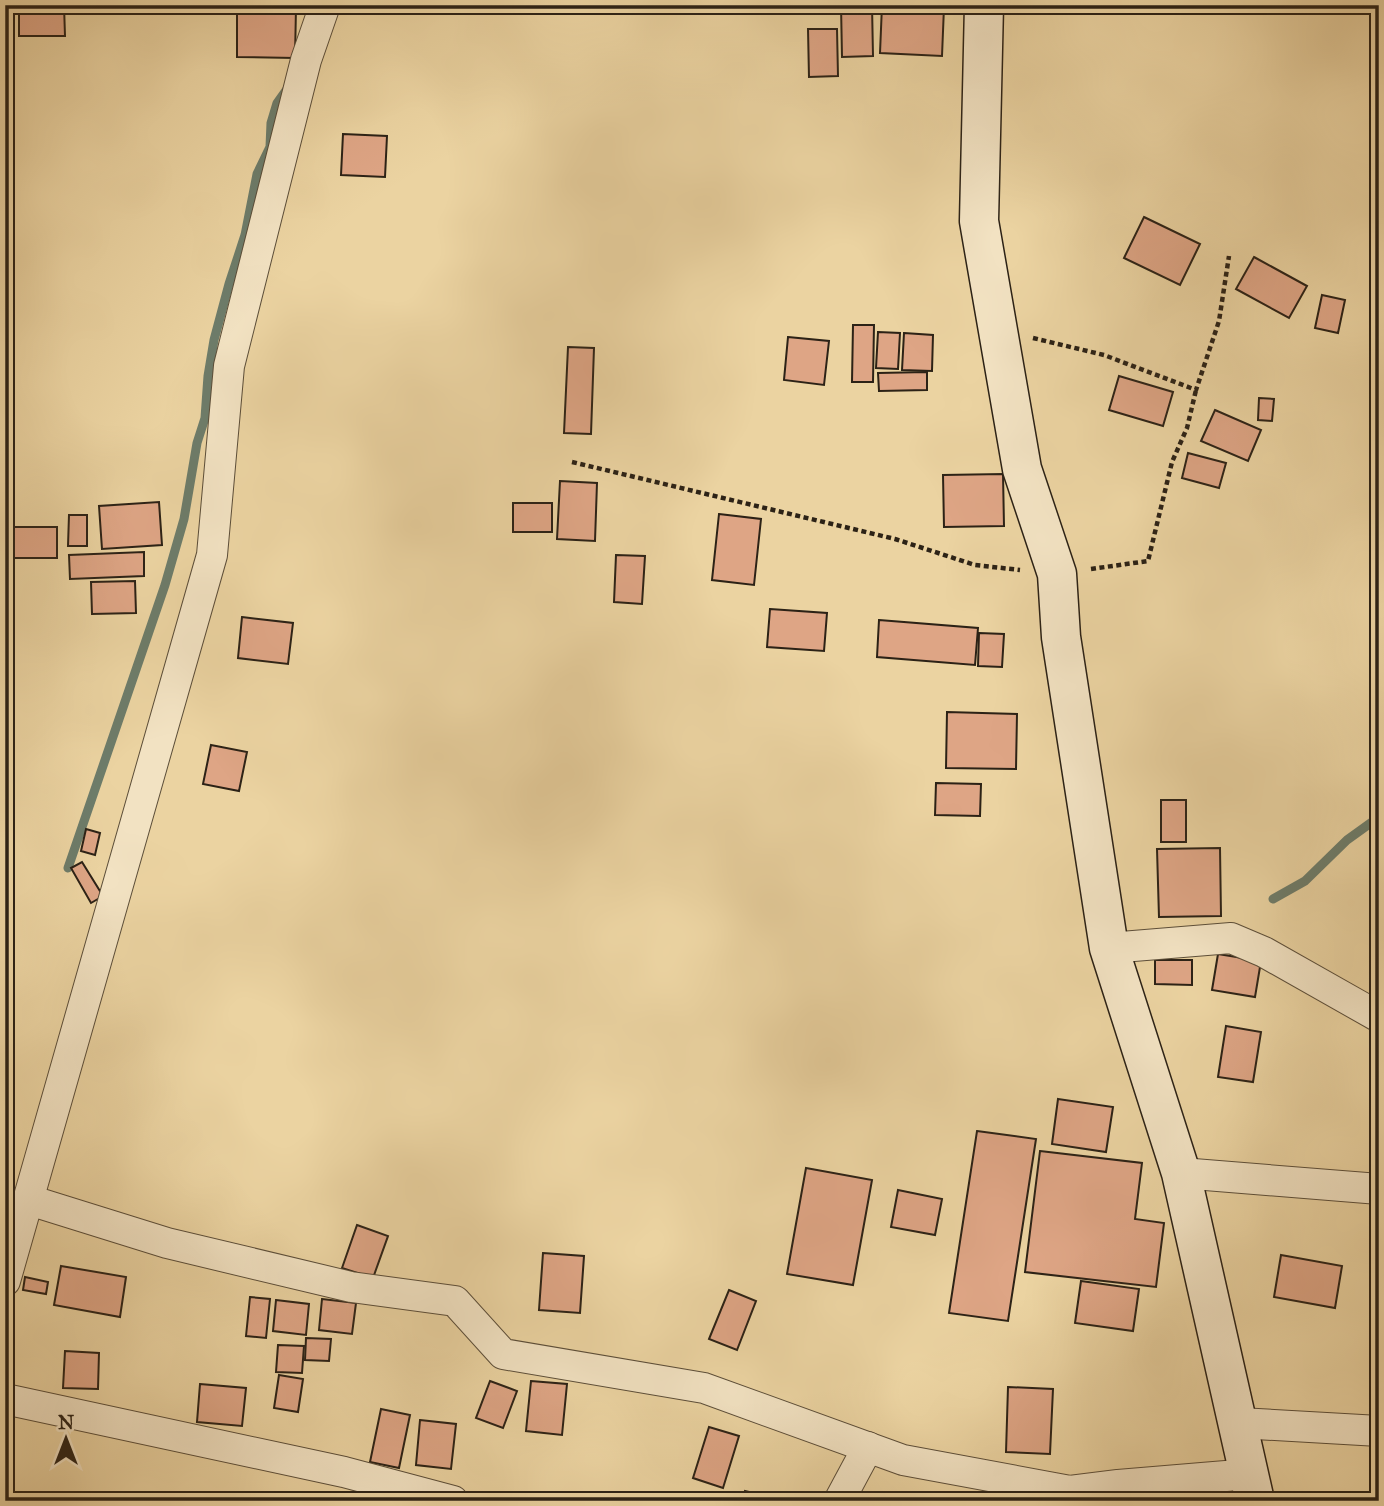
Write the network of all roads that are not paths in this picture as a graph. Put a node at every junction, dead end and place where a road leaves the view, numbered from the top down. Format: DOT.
graph roads {
  1 [pos="325,5"];
  2 [pos="984,5"];
  3 [pos="1109,948"];
  4 [pos="1379,1017"];
  5 [pos="1181,1173"];
  6 [pos="1379,1189"];
  7 [pos="29,1200"];
  8 [pos="5,1281"];
  9 [pos="5,1399"];
  10 [pos="1239,1423"];
  11 [pos="1379,1430"];
  12 [pos="868,1447"];
  13 [pos="1252,1488"];
  14 [pos="453,1501"];
  15 [pos="839,1501"];
  1 -- 7 [label="street"];
  2 -- 3 [label="street"];
  3 -- 4 [label="street"];
  3 -- 5 [label="street"];
  5 -- 6 [label="street"];
  5 -- 10 [label="street"];
  7 -- 8 [label="street"];
  7 -- 12 [label="street"];
  9 -- 14 [label="street"];
  10 -- 11 [label="street"];
  10 -- 13 [label="street"];
  12 -- 13 [label="street"];
  12 -- 15 [label="street"];
}
